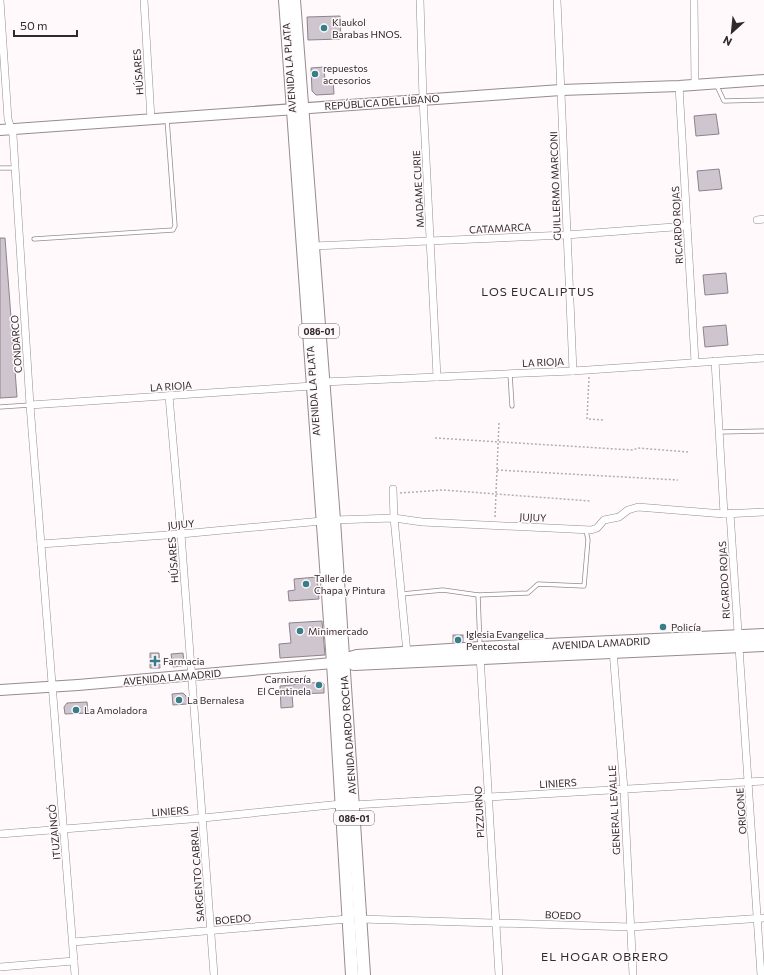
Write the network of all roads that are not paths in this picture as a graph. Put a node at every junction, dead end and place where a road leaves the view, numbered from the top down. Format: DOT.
graph roads {
  1 [pos="0,0"];
  2 [pos="144,0"];
  3 [pos="284,0"];
  4 [pos="294,0"];
  5 [pos="420,0"];
  6 [pos="557,0"];
  7 [pos="694,0"];
  8 [pos="764,80"];
  9 [pos="715,83"];
  10 [pos="695,85"];
  11 [pos="679,86"];
  12 [pos="561,90"];
  13 [pos="423,100"];
  14 [pos="764,100"];
  15 [pos="297,109"];
  16 [pos="166,118"];
  17 [pos="151,119"];
  18 [pos="11,129"];
  19 [pos="0,130"];
  20 [pos="0,168"];
  21 [pos="14,168"];
  22 [pos="687,226"];
  23 [pos="566,235"];
  24 [pos="34,239"];
  25 [pos="431,241"];
  26 [pos="313,246"];
  27 [pos="764,358"];
  28 [pos="715,361"];
  29 [pos="695,362"];
  30 [pos="573,371"];
  31 [pos="510,374"];
  32 [pos="437,377"];
  33 [pos="318,384"];
  34 [pos="169,396"];
  35 [pos="30,405"];
  36 [pos="512,406"];
  37 [pos="0,407"];
  38 [pos="764,431"];
  39 [pos="719,432"];
  40 [pos="393,492"];
  41 [pos="764,512"];
  42 [pos="727,513"];
  43 [pos="394,518"];
  44 [pos="328,521"];
  45 [pos="586,530"];
  46 [pos="181,534"];
  47 [pos="41,544"];
  48 [pos="401,594"];
  49 [pos="478,595"];
  50 [pos="764,635"];
  51 [pos="738,641"];
  52 [pos="764,645"];
  53 [pos="613,648"];
  54 [pos="407,653"];
  55 [pos="480,653"];
  56 [pos="338,662"];
  57 [pos="192,675"];
  58 [pos="52,687"];
  59 [pos="0,690"];
  60 [pos="749,781"];
  61 [pos="764,781"];
  62 [pos="624,790"];
  63 [pos="488,797"];
  64 [pos="347,804"];
  65 [pos="203,818"];
  66 [pos="64,828"];
  67 [pos="0,834"];
  68 [pos="761,918"];
  69 [pos="348,919"];
  70 [pos="360,919"];
  71 [pos="496,923"];
  72 [pos="631,927"];
  73 [pos="211,930"];
  74 [pos="73,942"];
  75 [pos="74,961"];
  76 [pos="0,967"];
  77 [pos="75,975"];
  78 [pos="214,975"];
  79 [pos="352,975"];
  80 [pos="364,975"];
  81 [pos="499,975"];
  82 [pos="633,975"];
  83 [pos="761,975"];
  1 -- 18 [label="street, CONDARCO"];
  2 -- 17 [label="street, HÚSARES"];
  3 -- 15 [label="main road, AVENIDA LA PLATA / 086-01"];
  4 -- 15 [label="main road, AVENIDA LA PLATA / 086-01"];
  5 -- 13 [label="street, MADAME CURIE"];
  6 -- 12 [label="street, GUILLERMO MARCONI"];
  7 -- 10 [label="street"];
  8 -- 9 [label="street, REPÚBLICA DEL LÍBANO"];
  9 -- 10 [label="street, REPÚBLICA DEL LÍBANO"];
  9 -- 14 [label="lane"];
  10 -- 11 [label="street, REPÚBLICA DEL LÍBANO"];
  11 -- 12 [label="street, REPÚBLICA DEL LÍBANO"];
  11 -- 22 [label="street, RICARDO ROJAS"];
  12 -- 13 [label="street, REPÚBLICA DEL LÍBANO"];
  12 -- 23 [label="street, GUILLERMO MARCONI"];
  13 -- 15 [label="street, REPÚBLICA DEL LÍBANO"];
  13 -- 25 [label="street, MADAME CURIE"];
  15 -- 16 [label="street, REPÚBLICA DEL LÍBANO"];
  15 -- 26 [label="main road, AVENIDA LA PLATA / 086-01"];
  15 -- 33 [label="main road, AVENIDA LA PLATA / 086-01"];
  16 -- 17 [label="street, REPÚBLICA DEL LÍBANO"];
  16 -- 24 [label="lane"];
  17 -- 18 [label="street, REPÚBLICA DEL LÍBANO"];
  18 -- 19 [label="street, REPÚBLICA DEL LÍBANO"];
  18 -- 21 [label="street, CONDARCO"];
  20 -- 21 [label="lane"];
  21 -- 35 [label="street, CONDARCO"];
  22 -- 23 [label="street, CATAMARCA"];
  22 -- 29 [label="street, RICARDO ROJAS"];
  23 -- 25 [label="street, CATAMARCA"];
  23 -- 30 [label="street, GUILLERMO MARCONI"];
  25 -- 26 [label="street, CATAMARCA"];
  25 -- 32 [label="street, MADAME CURIE"];
  26 -- 33 [label="main road, AVENIDA LA PLATA / 086-01"];
  27 -- 28 [label="street, LA RIOJA"];
  28 -- 29 [label="street, LA RIOJA"];
  28 -- 39 [label="street, RICARDO ROJAS"];
  29 -- 30 [label="street, LA RIOJA"];
  30 -- 31 [label="street, LA RIOJA"];
  31 -- 32 [label="street, LA RIOJA"];
  31 -- 36 [label="lane"];
  32 -- 33 [label="street, LA RIOJA"];
  33 -- 34 [label="street, LA RIOJA"];
  33 -- 44 [label="main road, AVENIDA LA PLATA / 086-01"];
  34 -- 35 [label="street, LA RIOJA"];
  34 -- 46 [label="street, HÚSARES"];
  35 -- 37 [label="lane"];
  35 -- 47 [label="street, CONDARCO"];
  38 -- 39 [label="lane"];
  39 -- 42 [label="street, RICARDO ROJAS"];
  40 -- 43 [label="street"];
  41 -- 42 [label="street"];
  42 -- 45 [label="street"];
  42 -- 51 [label="street, RICARDO ROJAS"];
  43 -- 44 [label="street, JUJUY"];
  43 -- 45 [label="street, JUJUY"];
  43 -- 48 [label="street"];
  44 -- 46 [label="street, JUJUY"];
  44 -- 56 [label="main road, AVENIDA LA PLATA / 086-01"];
  45 -- 49 [label="lane"];
  46 -- 47 [label="street, JUJUY"];
  46 -- 57 [label="street, HÚSARES"];
  47 -- 58 [label="street, CONDARCO"];
  48 -- 49 [label="lane"];
  48 -- 54 [label="street"];
  49 -- 55 [label="lane"];
  50 -- 51 [label="main road, AVENIDA LAMADRID"];
  51 -- 52 [label="main road, AVENIDA LAMADRID"];
  51 -- 53 [label="main road, AVENIDA LAMADRID"];
  51 -- 60 [label="street, ORIGONE"];
  53 -- 55 [label="main road, AVENIDA LAMADRID"];
  53 -- 62 [label="street, GENERAL LEVALLE"];
  54 -- 55 [label="main road, AVENIDA LAMADRID"];
  54 -- 56 [label="main road, AVENIDA LAMADRID"];
  55 -- 56 [label="main road, AVENIDA LAMADRID"];
  55 -- 63 [label="street, PIZZURNO"];
  56 -- 57 [label="street, AVENIDA LAMADRID"];
  56 -- 64 [label="main road, AVENIDA DARDO ROCHA / 086-01"];
  57 -- 58 [label="street, AVENIDA LAMADRID"];
  57 -- 65 [label="street, SARGENTO CABRAL"];
  58 -- 59 [label="street, AVENIDA LAMADRID"];
  58 -- 66 [label="street, ITUZAINGÓ"];
  60 -- 61 [label="street, LINIERS"];
  60 -- 62 [label="street, LINIERS"];
  60 -- 68 [label="street, ORIGONE"];
  62 -- 63 [label="street, LINIERS"];
  62 -- 72 [label="street, GENERAL LEVALLE"];
  63 -- 64 [label="street, LINIERS"];
  63 -- 71 [label="street, PIZZURNO"];
  64 -- 65 [label="street, LINIERS"];
  64 -- 69 [label="main road, AVENIDA DARDO ROCHA / 086-01"];
  64 -- 70 [label="main road, AVENIDA DARDO ROCHA / 086-01"];
  65 -- 66 [label="street, LINIERS"];
  65 -- 73 [label="street, SARGENTO CABRAL"];
  66 -- 67 [label="street, LINIERS"];
  66 -- 74 [label="street, ITUZAINGÓ"];
  68 -- 72 [label="street, BOEDO"];
  68 -- 83 [label="street, ORIGONE"];
  69 -- 73 [label="street, BOEDO"];
  69 -- 79 [label="main road, AVENIDA DARDO ROCHA / 086-01"];
  70 -- 71 [label="street, BOEDO"];
  70 -- 80 [label="main road, AVENIDA DARDO ROCHA / 086-01"];
  71 -- 72 [label="street, BOEDO"];
  71 -- 81 [label="street, PIZZURNO"];
  72 -- 82 [label="street, GENERAL LEVALLE"];
  73 -- 74 [label="street, BOEDO"];
  73 -- 78 [label="street, SARGENTO CABRAL"];
  74 -- 75 [label="street, ITUZAINGÓ"];
  75 -- 76 [label="street"];
  75 -- 77 [label="street, ITUZAINGÓ"];
}
